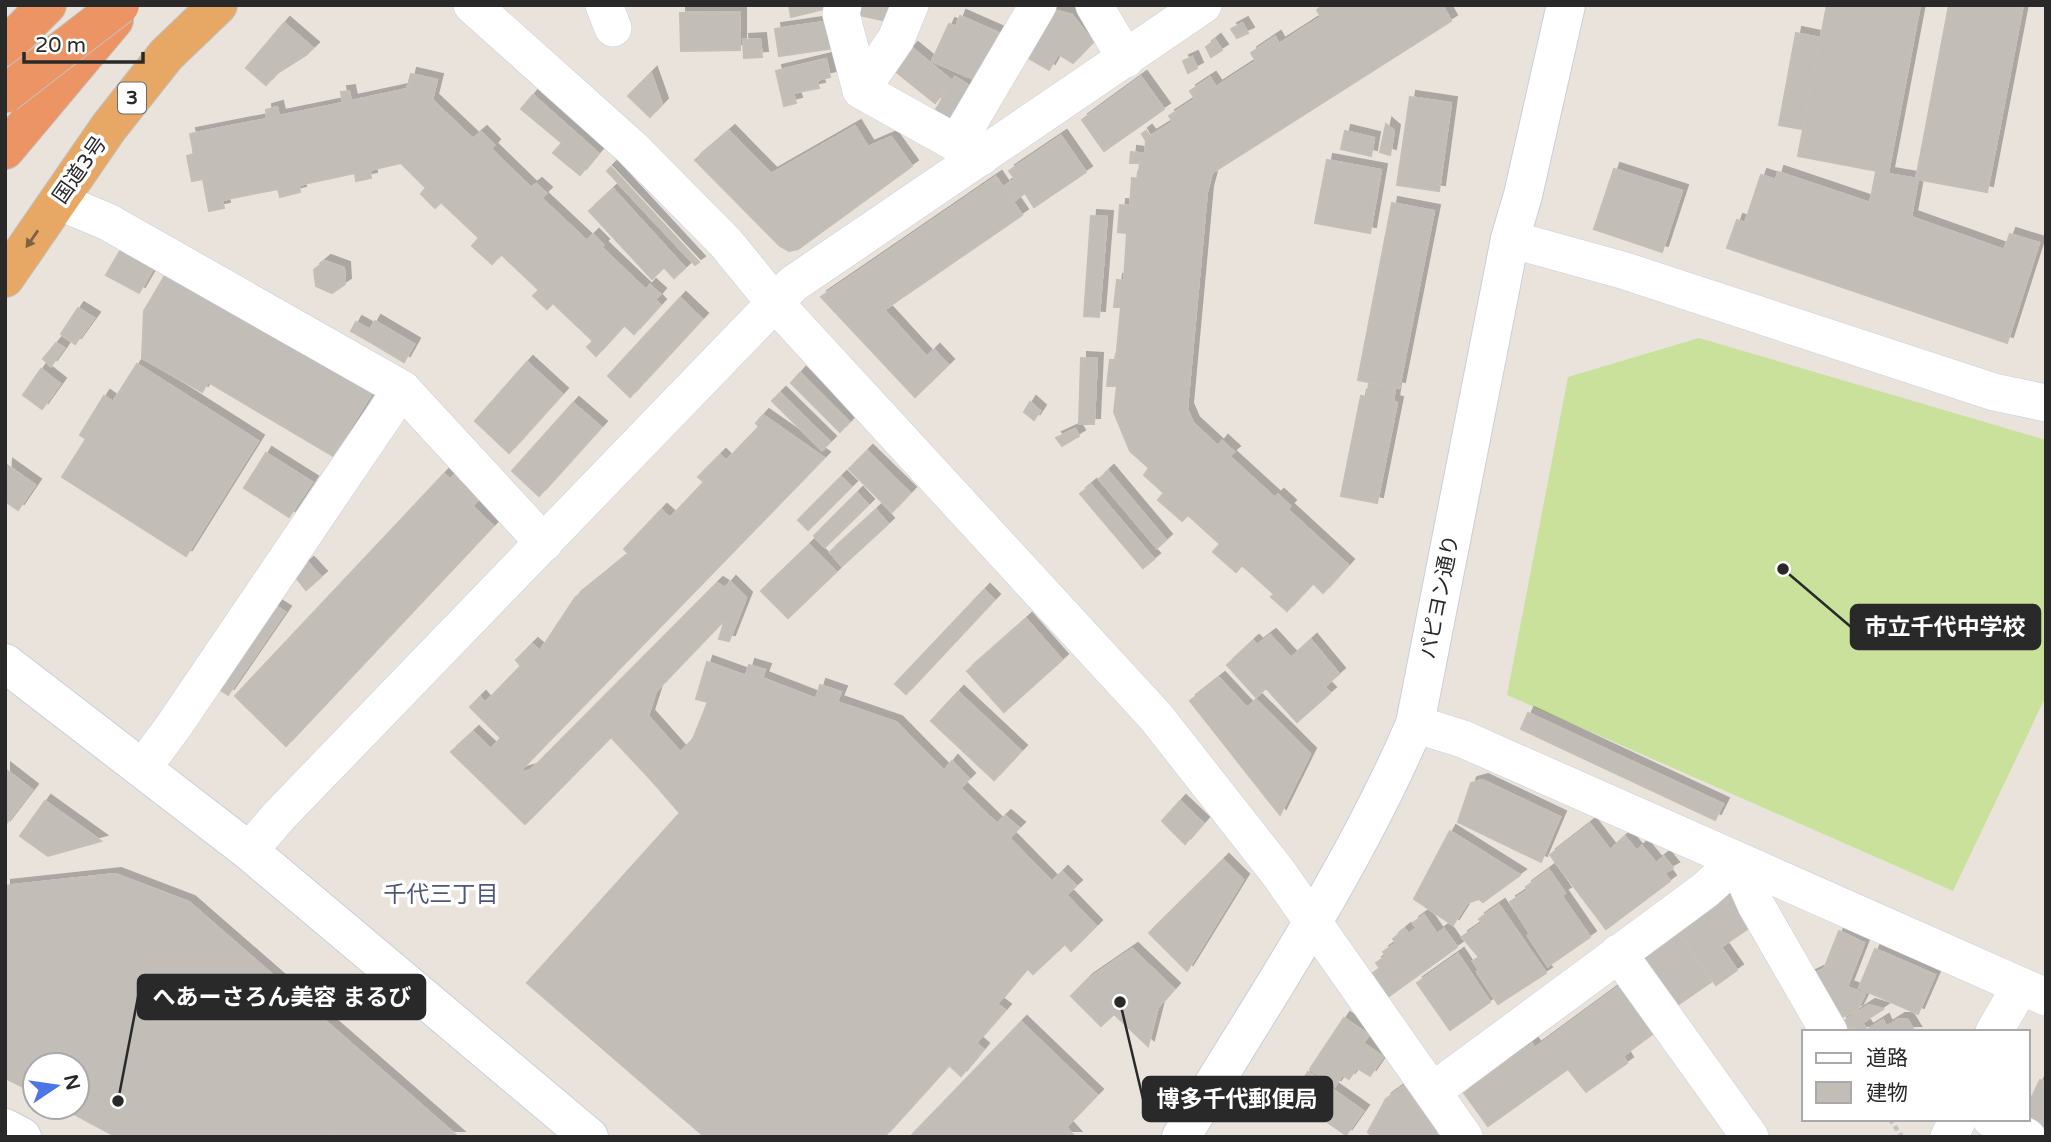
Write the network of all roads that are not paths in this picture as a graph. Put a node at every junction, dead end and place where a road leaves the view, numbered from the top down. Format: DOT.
graph roads {
  1 [pos="47,5"];
  2 [pos="115,5"];
  3 [pos="126,5"];
  4 [pos="218,5"];
  5 [pos="472,5"];
  6 [pos="843,5"];
  7 [pos="910,5"];
  8 [pos="1038,5"];
  9 [pos="1094,5"];
  10 [pos="1203,5"];
  11 [pos="1566,5"];
  12 [pos="5,47"];
  13 [pos="1126,59"];
  14 [pos="861,90"];
  15 [pos="5,93"];
  16 [pos="5,131"];
  17 [pos="5,141"];
  18 [pos="5,150"];
  19 [pos="969,150"];
  20 [pos="58,201"];
  21 [pos="1510,239"];
  22 [pos="5,278"];
  23 [pos="774,302"];
  24 [pos="402,389"];
  25 [pos="2046,403"];
  26 [pos="544,543"];
  27 [pos="5,663"];
  28 [pos="1415,723"];
  29 [pos="142,769"];
  30 [pos="249,851"];
  31 [pos="1737,862"];
  32 [pos="1312,922"];
  33 [pos="1618,953"];
  34 [pos="2033,992"];
  35 [pos="1828,1030"];
  36 [pos="1996,1030"];
  37 [pos="1433,1091"];
  38 [pos="1957,1121"];
  39 [pos="1995,1121"];
  40 [pos="5,1128"];
  41 [pos="22,1137"];
  42 [pos="590,1137"];
  43 [pos="1181,1137"];
  44 [pos="1464,1137"];
  45 [pos="1750,1137"];
  46 [pos="1949,1137"];
  47 [pos="2027,1137"];
  1 -- 12 [label="highway"];
  2 -- 15 [label="highway, bridge"];
  2 -- 16 [label="highway, bridge"];
  2 -- 17 [label="highway"];
  3 -- 18 [label="highway"];
  4 -- 20 [label="highway, 国道3号 / 3"];
  5 -- 23 [label="street"];
  6 -- 14 [label="street"];
  7 -- 14 [label="street"];
  8 -- 19 [label="street"];
  9 -- 13 [label="street"];
  10 -- 13 [label="street"];
  11 -- 21 [label="street, パピヨン通り"];
  13 -- 19 [label="street"];
  14 -- 19 [label="street"];
  19 -- 23 [label="street"];
  20 -- 22 [label="highway, 国道3号 / 3, one-way"];
  20 -- 24 [label="street"];
  21 -- 25 [label="street"];
  21 -- 28 [label="street, パピヨン通り"];
  23 -- 26 [label="street"];
  23 -- 32 [label="street"];
  24 -- 26 [label="street"];
  24 -- 29 [label="street"];
  26 -- 30 [label="street"];
  27 -- 29 [label="street"];
  28 -- 31 [label="street"];
  28 -- 32 [label="street, パピヨン通り"];
  29 -- 30 [label="street"];
  30 -- 42 [label="street"];
  31 -- 33 [label="street"];
  31 -- 34 [label="street"];
  31 -- 35 [label="street"];
  32 -- 37 [label="street"];
  32 -- 43 [label="street, パピヨン通り"];
  33 -- 37 [label="street"];
  33 -- 45 [label="street"];
  34 -- 36 [label="street"];
  37 -- 44 [label="street"];
  38 -- 46 [label="street"];
  39 -- 47 [label="street"];
  40 -- 41 [label="street"];
}
